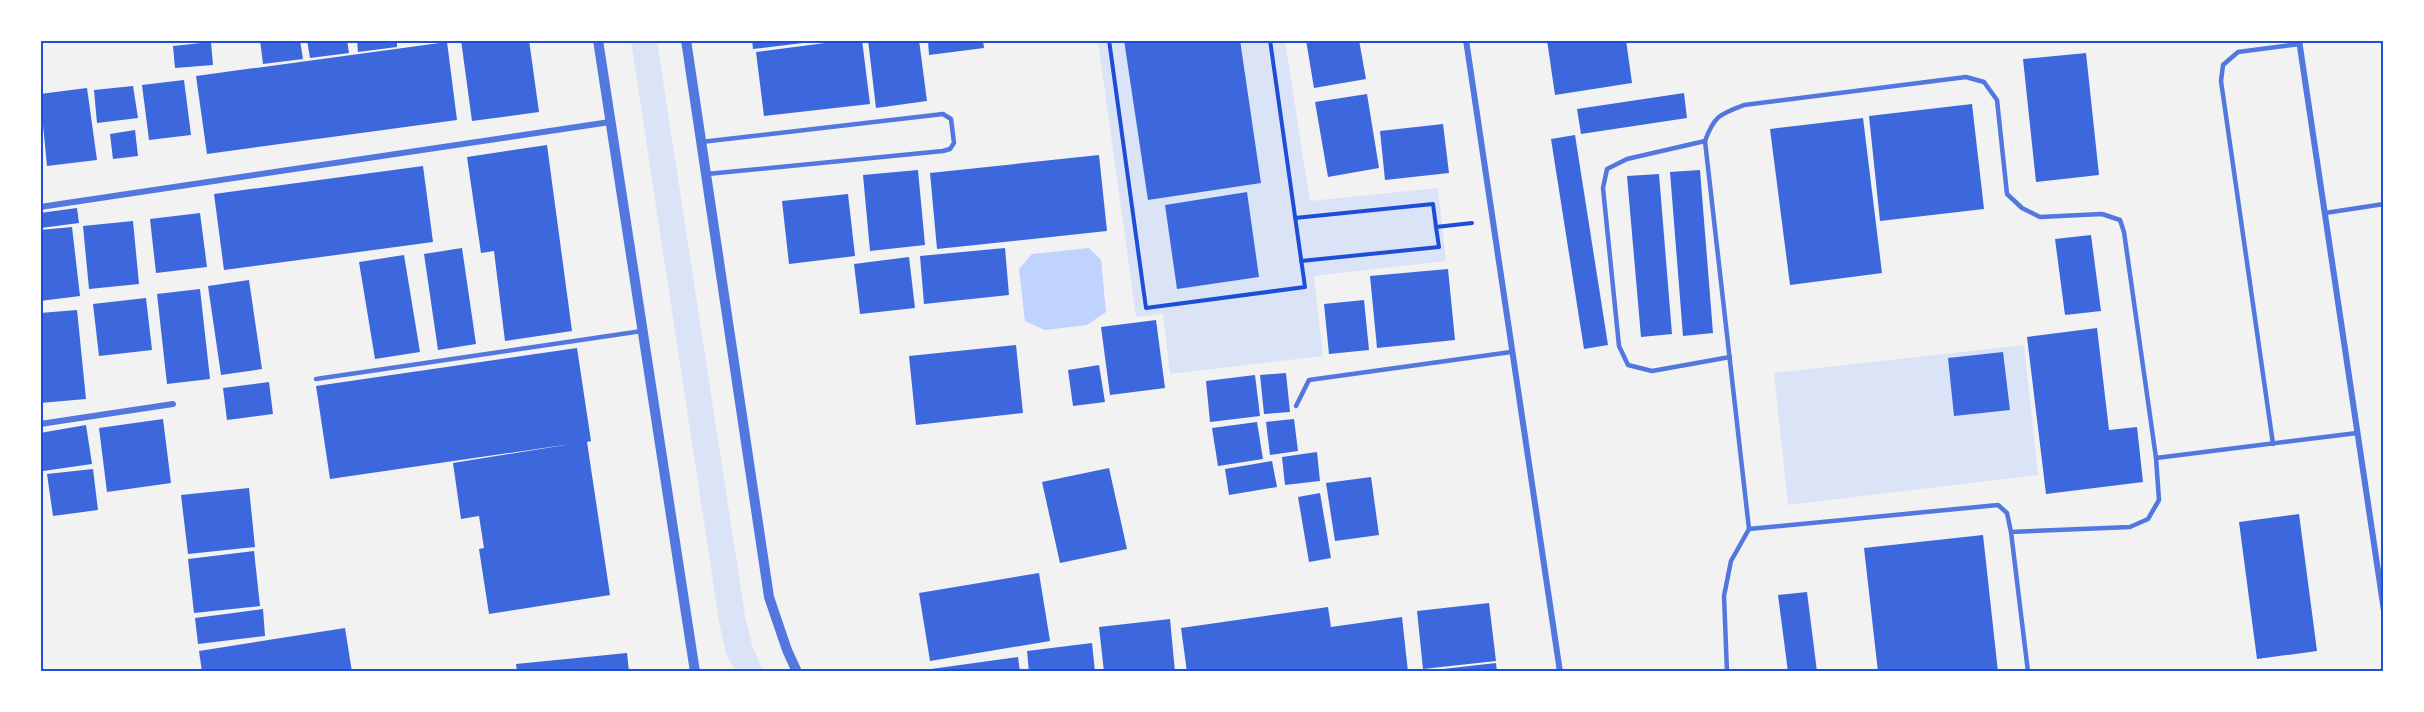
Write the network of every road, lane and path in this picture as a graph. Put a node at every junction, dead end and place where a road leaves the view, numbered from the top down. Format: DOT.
graph roads {
  1 [pos="598,40"];
  2 [pos="686,40"];
  3 [pos="1109,40"];
  4 [pos="1270,40"];
  5 [pos="1466,40"];
  6 [pos="2299,42"];
  7 [pos="610,122"];
  8 [pos="1705,141"];
  9 [pos="701,142"];
  10 [pos="705,174"];
  11 [pos="2384,204"];
  12 [pos="40,207"];
  13 [pos="2325,213"];
  14 [pos="1295,218"];
  15 [pos="1493,221"];
  16 [pos="1436,227"];
  17 [pos="1301,261"];
  18 [pos="642,331"];
  19 [pos="1511,352"];
  20 [pos="1730,357"];
  21 [pos="316,379"];
  22 [pos="173,404"];
  23 [pos="1296,406"];
  24 [pos="40,424"];
  25 [pos="2357,433"];
  26 [pos="2273,444"];
  27 [pos="2156,458"];
  28 [pos="1749,529"];
  29 [pos="2011,532"];
  30 [pos="2384,611"];
  31 [pos="695,672"];
  32 [pos="797,672"];
  33 [pos="1560,672"];
  34 [pos="1727,672"];
  35 [pos="2028,672"];
  1 -- 7 [label="street"];
  2 -- 9 [label="street"];
  3 -- 17 [label="path"];
  4 -- 14 [label="path"];
  5 -- 15 [label="street"];
  6 -- 13 [label="street"];
  6 -- 26 [label="lane"];
  7 -- 12 [label="street"];
  7 -- 18 [label="street"];
  8 -- 20 [label="lane"];
  8 -- 20 [label="lane"];
  8 -- 27 [label="lane"];
  9 -- 10 [label="street"];
  9 -- 10 [label="lane"];
  10 -- 32 [label="street"];
  11 -- 13 [label="lane"];
  13 -- 25 [label="street"];
  14 -- 16 [label="path"];
  14 -- 17 [label="path"];
  15 -- 16 [label="path"];
  15 -- 19 [label="street"];
  16 -- 17 [label="path"];
  18 -- 21 [label="lane"];
  18 -- 31 [label="street"];
  19 -- 23 [label="lane"];
  19 -- 33 [label="street"];
  20 -- 28 [label="lane"];
  22 -- 24 [label="street"];
  25 -- 26 [label="lane"];
  25 -- 30 [label="street"];
  26 -- 27 [label="lane"];
  27 -- 29 [label="lane"];
  28 -- 29 [label="lane"];
  28 -- 34 [label="lane"];
  29 -- 35 [label="lane"];
}
